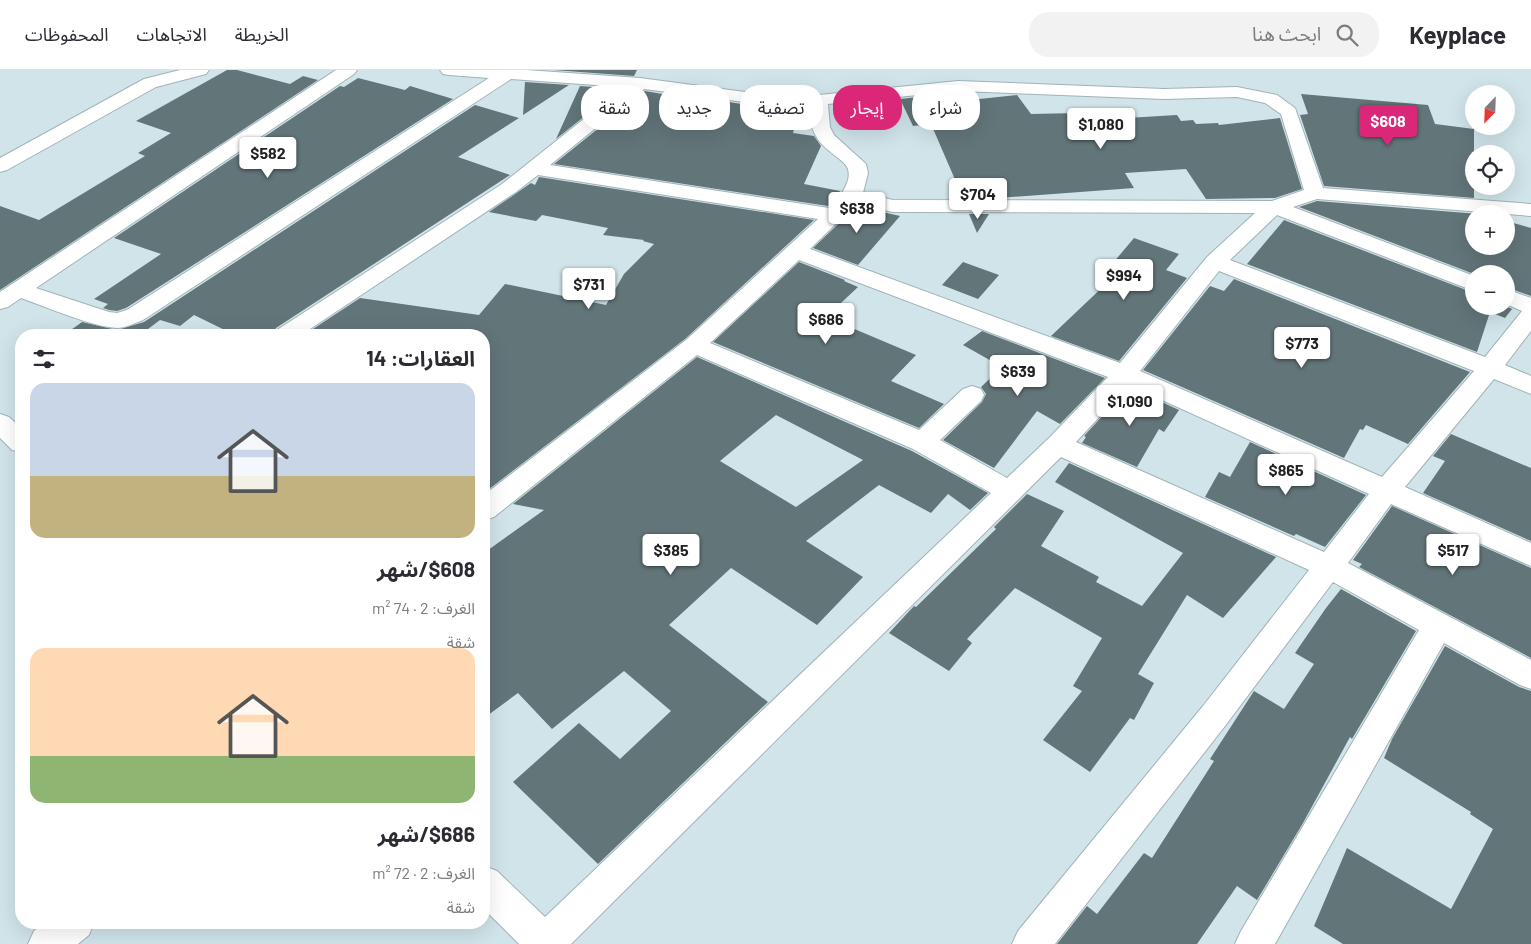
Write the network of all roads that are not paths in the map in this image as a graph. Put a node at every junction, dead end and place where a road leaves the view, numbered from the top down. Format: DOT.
graph roads {
  1 [pos="200,70"];
  2 [pos="348,70"];
  3 [pos="449,70"];
  4 [pos="509,73"];
  5 [pos="640,83"];
  6 [pos="740,96"];
  7 [pos="823,100"];
  8 [pos="823,130"];
  9 [pos="0,166"];
  10 [pos="534,168"];
  11 [pos="1315,193"];
  12 [pos="852,197"];
  13 [pos="1274,207"];
  14 [pos="1531,210"];
  15 [pos="832,215"];
  16 [pos="796,251"];
  17 [pos="1214,262"];
  18 [pos="1465,281"];
  19 [pos="19,290"];
  20 [pos="1515,300"];
  21 [pos="0,302"];
  22 [pos="1531,306"];
  23 [pos="1531,315"];
  24 [pos="294,329"];
  25 [pos="694,345"];
  26 [pos="1490,368"];
  27 [pos="1125,374"];
  28 [pos="1531,386"];
  29 [pos="972,396"];
  30 [pos="0,423"];
  31 [pos="15,437"];
  32 [pos="922,442"];
  33 [pos="1058,445"];
  34 [pos="1387,490"];
  35 [pos="1009,491"];
  36 [pos="490,505"];
  37 [pos="1531,555"];
  38 [pos="1330,568"];
  39 [pos="1438,625"];
  40 [pos="1531,675"];
  41 [pos="490,890"];
  42 [pos="67,929"];
  43 [pos="546,943"];
  44 [pos="47,944"];
  45 [pos="1031,944"];
  46 [pos="1254,944"];
  1 -- 9 [label="street"];
  2 -- 19 [label="street"];
  3 -- 4 [label="street"];
  4 -- 5 [label="street"];
  4 -- 19 [label="street"];
  5 -- 6 [label="street"];
  5 -- 10 [label="street"];
  7 -- 11 [label="street"];
  8 -- 12 [label="street"];
  10 -- 15 [label="street"];
  10 -- 24 [label="street"];
  11 -- 13 [label="street"];
  11 -- 14 [label="street"];
  12 -- 13 [label="street"];
  12 -- 15 [label="street"];
  13 -- 17 [label="street"];
  13 -- 18 [label="street"];
  15 -- 16 [label="street"];
  16 -- 25 [label="street"];
  16 -- 27 [label="street"];
  17 -- 26 [label="street"];
  17 -- 27 [label="street"];
  19 -- 21 [label="street"];
  20 -- 22 [label="street"];
  23 -- 26 [label="street"];
  25 -- 32 [label="street"];
  25 -- 36 [label="street"];
  26 -- 28 [label="street"];
  26 -- 34 [label="street"];
  27 -- 33 [label="street"];
  27 -- 34 [label="street"];
  29 -- 32 [label="street"];
  30 -- 31 [label="street"];
  32 -- 35 [label="street"];
  33 -- 35 [label="street"];
  33 -- 38 [label="street"];
  34 -- 37 [label="street"];
  34 -- 38 [label="street"];
  35 -- 43 [label="street"];
  38 -- 39 [label="street"];
  38 -- 45 [label="street"];
  39 -- 40 [label="street"];
  39 -- 46 [label="street"];
  41 -- 43 [label="street"];
  42 -- 44 [label="street"];
}
